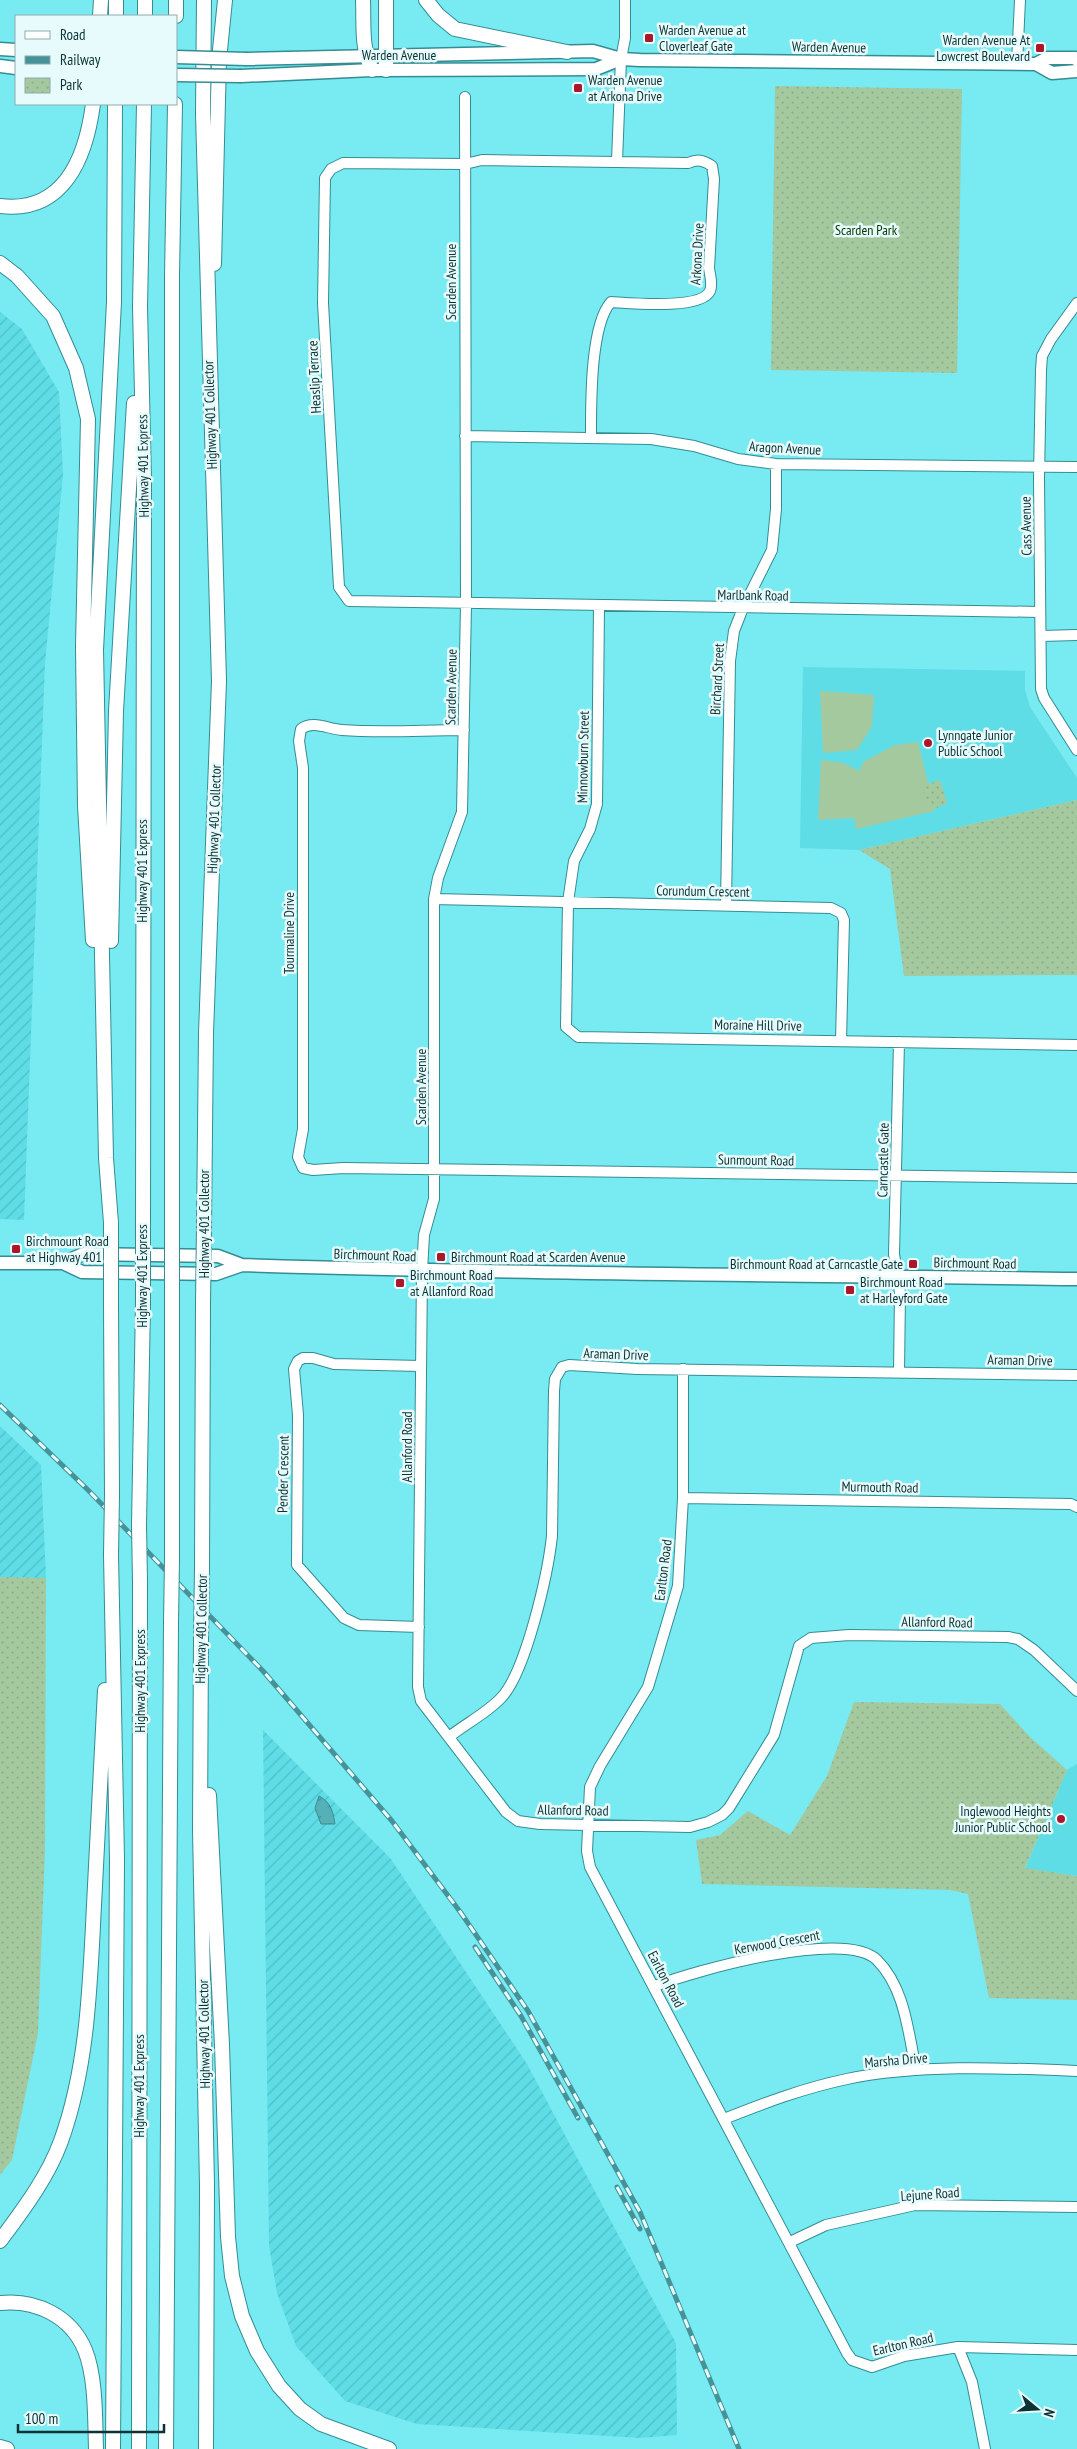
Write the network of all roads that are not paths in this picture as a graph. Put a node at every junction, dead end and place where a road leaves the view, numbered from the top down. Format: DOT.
graph roads {
  1 [pos="101,0"];
  2 [pos="116,0"];
  3 [pos="145,0"];
  4 [pos="176,0"];
  5 [pos="204,0"];
  6 [pos="225,0"];
  7 [pos="364,0"];
  8 [pos="386,0"];
  9 [pos="426,0"];
  10 [pos="625,0"];
  11 [pos="1020,0"];
  12 [pos="100,15"];
  13 [pos="116,15"];
  14 [pos="145,15"];
  15 [pos="176,15"];
  16 [pos="0,49"];
  17 [pos="15,50"];
  18 [pos="567,52"];
  19 [pos="387,55"];
  20 [pos="366,56"];
  21 [pos="178,58"];
  22 [pos="621,59"];
  23 [pos="1077,60"];
  24 [pos="1017,64"];
  25 [pos="1036,64"];
  26 [pos="0,66"];
  27 [pos="15,68"];
  28 [pos="379,70"];
  29 [pos="1077,71"];
  30 [pos="178,74"];
  31 [pos="465,97"];
  32 [pos="93,105"];
  33 [pos="115,105"];
  34 [pos="144,105"];
  35 [pos="175,105"];
  36 [pos="617,162"];
  37 [pos="465,164"];
  38 [pos="0,206"];
  39 [pos="0,263"];
  40 [pos="1077,303"];
  41 [pos="140,307"];
  42 [pos="208,342"];
  43 [pos="465,436"];
  44 [pos="590,437"];
  45 [pos="776,464"];
  46 [pos="1039,467"];
  47 [pos="1077,467"];
  48 [pos="466,604"];
  49 [pos="599,607"];
  50 [pos="743,608"];
  51 [pos="1040,612"];
  52 [pos="1077,635"];
  53 [pos="1040,636"];
  54 [pos="464,730"];
  55 [pos="1077,750"];
  56 [pos="434,899"];
  57 [pos="568,902"];
  58 [pos="726,904"];
  59 [pos="841,1041"];
  60 [pos="899,1042"];
  61 [pos="1077,1044"];
  62 [pos="106,1158"];
  63 [pos="434,1169"];
  64 [pos="896,1176"];
  65 [pos="1077,1178"];
  66 [pos="0,1263"];
  67 [pos="64,1263"];
  68 [pos="242,1265"];
  69 [pos="422,1271"];
  70 [pos="897,1277"];
  71 [pos="1077,1279"];
  72 [pos="421,1366"];
  73 [pos="683,1370"];
  74 [pos="899,1372"];
  75 [pos="1077,1375"];
  76 [pos="683,1498"];
  77 [pos="1077,1506"];
  78 [pos="111,1562"];
  79 [pos="419,1627"];
  80 [pos="1077,1691"];
  81 [pos="449,1737"];
  82 [pos="200,1756"];
  83 [pos="589,1825"];
  84 [pos="655,1986"];
  85 [pos="916,2069"];
  86 [pos="1077,2072"];
  87 [pos="724,2119"];
  88 [pos="1077,2207"];
  89 [pos="0,2240"];
  90 [pos="790,2242"];
  91 [pos="0,2303"];
  92 [pos="958,2347"];
  93 [pos="1077,2350"];
  94 [pos="208,2421"];
  95 [pos="0,2447"];
  96 [pos="7,2449"];
  97 [pos="96,2449"];
  98 [pos="113,2449"];
  99 [pos="139,2449"];
  100 [pos="166,2449"];
  101 [pos="206,2449"];
  102 [pos="212,2449"];
  103 [pos="389,2449"];
  104 [pos="985,2449"];
  1 -- 12 [label="highway"];
  2 -- 13 [label="highway"];
  3 -- 14 [label="highway"];
  4 -- 15 [label="highway"];
  5 -- 42 [label="highway, Highway 401 Collector"];
  6 -- 42 [label="highway"];
  7 -- 20 [label="highway"];
  8 -- 19 [label="highway"];
  9 -- 18 [label="highway"];
  10 -- 22 [label="street"];
  11 -- 24 [label="street"];
  16 -- 17 [label="main road"];
  18 -- 19 [label="main road, Warden Avenue"];
  18 -- 22 [label="main road, Warden Avenue"];
  19 -- 20 [label="main road, Warden Avenue"];
  19 -- 28 [label="highway"];
  20 -- 21 [label="main road, Warden Avenue, bridge"];
  20 -- 28 [label="highway"];
  22 -- 24 [label="main road, Warden Avenue"];
  22 -- 28 [label="main road, Warden Avenue"];
  22 -- 36 [label="street"];
  23 -- 25 [label="main road, Warden Avenue"];
  24 -- 25 [label="main road, Warden Avenue"];
  25 -- 29 [label="main road, Warden Avenue"];
  26 -- 27 [label="main road"];
  28 -- 30 [label="main road, Warden Avenue, bridge"];
  31 -- 37 [label="street, Scarden Avenue"];
  32 -- 38 [label="highway"];
  33 -- 62 [label="highway"];
  34 -- 41 [label="highway, Highway 401 Express"];
  35 -- 100 [label="highway, Highway 401 Express, bridge"];
  36 -- 37 [label="street, Arkona Drive"];
  36 -- 44 [label="street, Arkona Drive"];
  37 -- 43 [label="street, Scarden Avenue"];
  37 -- 48 [label="street, Heaslip Terrace"];
  39 -- 62 [label="highway"];
  40 -- 46 [label="street, Cass Avenue"];
  41 -- 62 [label="highway"];
  41 -- 99 [label="highway, Highway 401 Express, bridge"];
  42 -- 82 [label="highway, Highway 401 Collector, bridge"];
  43 -- 44 [label="street, Aragon Avenue"];
  43 -- 48 [label="street, Scarden Avenue"];
  44 -- 45 [label="street, Aragon Avenue"];
  45 -- 46 [label="street, Aragon Avenue"];
  45 -- 50 [label="street, Birchard Street"];
  46 -- 47 [label="street, Aragon Avenue"];
  46 -- 51 [label="street, Cass Avenue"];
  48 -- 49 [label="street, Marlbank Road"];
  48 -- 54 [label="street, Scarden Avenue"];
  49 -- 50 [label="street, Marlbank Road"];
  49 -- 57 [label="street, Minnowburn Street"];
  50 -- 51 [label="street, Marlbank Road"];
  50 -- 58 [label="street, Birchard Street"];
  51 -- 53 [label="street, Cass Avenue"];
  52 -- 53 [label="street"];
  53 -- 55 [label="street, Cass Avenue"];
  54 -- 56 [label="street, Scarden Avenue"];
  54 -- 63 [label="street, Tourmaline Drive"];
  56 -- 57 [label="street, Corundum Crescent"];
  56 -- 63 [label="street, Scarden Avenue"];
  57 -- 58 [label="street, Corundum Crescent"];
  57 -- 59 [label="street, Moraine Hill Drive"];
  58 -- 59 [label="street, Corundum Crescent"];
  59 -- 60 [label="street, Moraine Hill Drive"];
  60 -- 61 [label="street, Moraine Hill Drive"];
  60 -- 64 [label="street, Carncastle Gate"];
  62 -- 78 [label="highway, bridge"];
  63 -- 64 [label="street, Sunmount Road"];
  63 -- 69 [label="street, Scarden Avenue"];
  64 -- 65 [label="street, Sunmount Road"];
  64 -- 70 [label="street, Carncastle Gate"];
  66 -- 67 [label="main road, Birchmount Road"];
  67 -- 68 [label="main road, Birchmount Road"];
  67 -- 68 [label="main road, Birchmount Road"];
  68 -- 69 [label="main road, Birchmount Road"];
  69 -- 70 [label="main road, Birchmount Road"];
  69 -- 72 [label="street, Allanford Road"];
  70 -- 71 [label="main road, Birchmount Road"];
  70 -- 74 [label="street, Carncastle Gate"];
  72 -- 79 [label="street, Allanford Road"];
  72 -- 79 [label="street, Pender Crescent"];
  73 -- 74 [label="street, Araman Drive"];
  73 -- 76 [label="street, Earlton Road"];
  73 -- 81 [label="street, Araman Drive"];
  74 -- 75 [label="street, Araman Drive"];
  76 -- 77 [label="street, Murmouth Road"];
  76 -- 83 [label="street, Earlton Road"];
  78 -- 89 [label="highway"];
  78 -- 98 [label="highway"];
  79 -- 81 [label="street, Allanford Road"];
  80 -- 83 [label="street, Allanford Road"];
  81 -- 83 [label="street, Allanford Road"];
  82 -- 94 [label="highway, Highway 401 Collector"];
  82 -- 103 [label="highway"];
  83 -- 84 [label="street, Earlton Road"];
  84 -- 85 [label="street, Kerwood Crescent"];
  84 -- 87 [label="street, Earlton Road"];
  85 -- 86 [label="street, Marsha Drive"];
  85 -- 87 [label="street, Marsha Drive"];
  87 -- 90 [label="street, Earlton Road"];
  88 -- 90 [label="street, Lejune Road"];
  90 -- 92 [label="street, Earlton Road"];
  91 -- 97 [label="highway"];
  92 -- 93 [label="street, Earlton Road"];
  92 -- 104 [label="street"];
  94 -- 101 [label="highway"];
  94 -- 102 [label="highway"];
  95 -- 96 [label="highway"];
}
